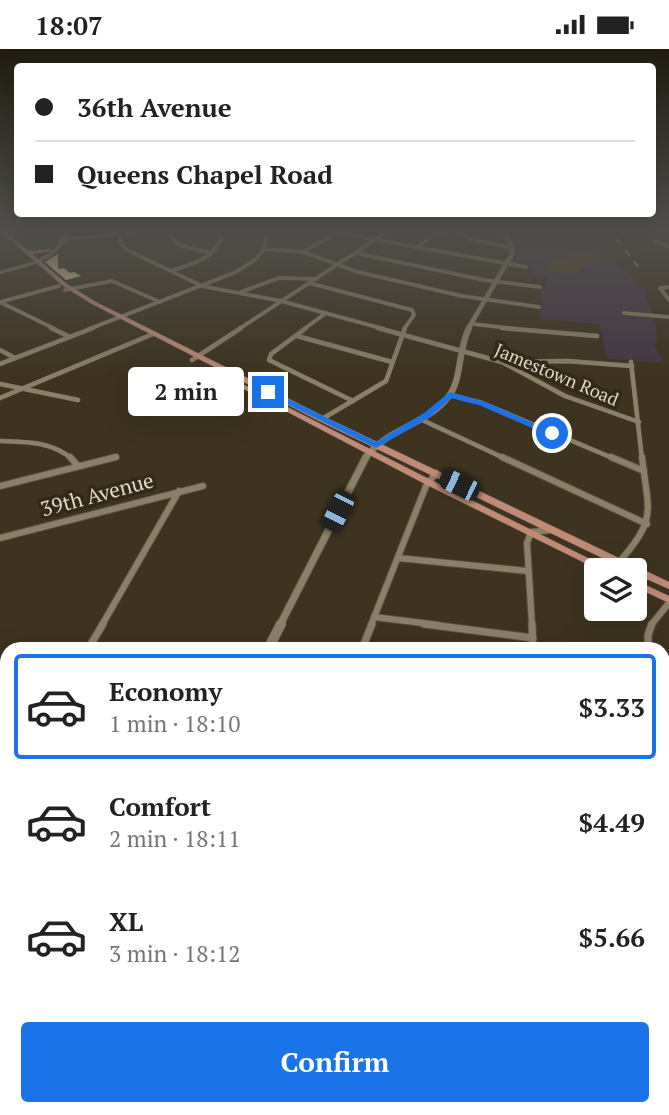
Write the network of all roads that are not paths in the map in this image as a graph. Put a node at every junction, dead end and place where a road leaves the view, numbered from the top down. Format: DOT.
graph roads {
  1 [pos="53,278"];
  2 [pos="53,278"];
  3 [pos="184,278"];
  4 [pos="221,278"];
  5 [pos="387,278"];
  6 [pos="477,278"];
  7 [pos="500,278"];
  8 [pos="317,279"];
  9 [pos="498,282"];
  10 [pos="309,283"];
  11 [pos="202,286"];
  12 [pos="540,287"];
  13 [pos="669,287"];
  14 [pos="65,288"];
  15 [pos="239,292"];
  16 [pos="669,300"];
  17 [pos="281,301"];
  18 [pos="487,301"];
  19 [pos="0,302"];
  20 [pos="160,302"];
  21 [pos="539,307"];
  22 [pos="326,313"];
  23 [pos="624,313"];
  24 [pos="669,317"];
  25 [pos="118,318"];
  26 [pos="473,324"];
  27 [pos="401,334"];
  28 [pos="150,335"];
  29 [pos="297,336"];
  30 [pos="597,336"];
  31 [pos="70,337"];
  32 [pos="0,350"];
  33 [pos="460,351"];
  34 [pos="15,358"];
  35 [pos="195,358"];
  36 [pos="392,362"];
  37 [pos="502,362"];
  38 [pos="0,364"];
  39 [pos="0,384"];
  40 [pos="22,389"];
  41 [pos="450,395"];
  42 [pos="0,398"];
  43 [pos="78,400"];
  44 [pos="353,401"];
  45 [pos="322,419"];
  46 [pos="419,419"];
  47 [pos="639,422"];
  48 [pos="0,441"];
  49 [pos="376,445"];
  50 [pos="370,453"];
  51 [pos="116,457"];
  52 [pos="78,467"];
  53 [pos="643,471"];
  54 [pos="436,473"];
  55 [pos="428,482"];
  56 [pos="0,486"];
  57 [pos="203,486"];
  58 [pos="179,491"];
  59 [pos="647,524"];
  60 [pos="553,530"];
  61 [pos="531,531"];
  62 [pos="1,537"];
  63 [pos="0,545"];
  64 [pos="584,557"];
  65 [pos="398,558"];
  66 [pos="588,558"];
  67 [pos="611,558"];
  68 [pos="623,558"];
  69 [pos="527,571"];
  70 [pos="647,575"];
  71 [pos="669,586"];
  72 [pos="647,590"];
  73 [pos="669,602"];
  74 [pos="374,617"];
  75 [pos="533,638"];
  76 [pos="92,642"];
  77 [pos="272,642"];
  78 [pos="365,642"];
  79 [pos="533,642"];
  80 [pos="647,642"];
  1 -- 14 [label="main road"];
  2 -- 14 [label="main road"];
  3 -- 11 [label="street, Jamestown Road"];
  4 -- 11 [label="street"];
  5 -- 18 [label="street"];
  6 -- 9 [label="street"];
  7 -- 9 [label="street"];
  8 -- 10 [label="street"];
  8 -- 15 [label="street"];
  9 -- 12 [label="street"];
  9 -- 18 [label="street"];
  10 -- 17 [label="street"];
  10 -- 27 [label="street"];
  11 -- 15 [label="street, Jamestown Road"];
  11 -- 20 [label="street"];
  13 -- 16 [label="street"];
  14 -- 19 [label="street"];
  14 -- 20 [label="street"];
  14 -- 25 [label="main road"];
  15 -- 17 [label="street, Jamestown Road"];
  17 -- 22 [label="street, Jamestown Road"];
  17 -- 35 [label="street"];
  18 -- 21 [label="street"];
  18 -- 26 [label="street"];
  19 -- 31 [label="street"];
  20 -- 25 [label="street"];
  22 -- 27 [label="street, Jamestown Road"];
  22 -- 29 [label="street"];
  23 -- 24 [label="street"];
  25 -- 28 [label="main road"];
  25 -- 31 [label="street"];
  26 -- 30 [label="street"];
  26 -- 33 [label="street"];
  27 -- 33 [label="street, Jamestown Road"];
  27 -- 36 [label="street"];
  28 -- 35 [label="main road"];
  28 -- 40 [label="street"];
  29 -- 36 [label="street"];
  29 -- 44 [label="street"];
  31 -- 34 [label="street"];
  32 -- 34 [label="street"];
  33 -- 37 [label="street, Jamestown Road"];
  33 -- 41 [label="street"];
  34 -- 38 [label="street"];
  35 -- 45 [label="main road"];
  35 -- 50 [label="main road"];
  36 -- 44 [label="street"];
  37 -- 47 [label="street, Jamestown Road"];
  37 -- 47 [label="street"];
  39 -- 40 [label="street"];
  40 -- 42 [label="street"];
  40 -- 43 [label="street"];
  41 -- 46 [label="street"];
  41 -- 53 [label="street"];
  44 -- 45 [label="street"];
  45 -- 49 [label="main road"];
  46 -- 49 [label="street"];
  46 -- 59 [label="street"];
  47 -- 53 [label="street"];
  48 -- 52 [label="street"];
  49 -- 50 [label="street"];
  49 -- 54 [label="main road"];
  50 -- 55 [label="main road"];
  50 -- 77 [label="street"];
  51 -- 52 [label="street"];
  52 -- 56 [label="street"];
  53 -- 59 [label="street"];
  54 -- 55 [label="street"];
  54 -- 60 [label="main road"];
  55 -- 61 [label="main road"];
  55 -- 65 [label="street"];
  57 -- 58 [label="street, 39th Avenue"];
  58 -- 62 [label="street, 39th Avenue"];
  58 -- 76 [label="street"];
  59 -- 68 [label="street"];
  60 -- 61 [label="street"];
  60 -- 67 [label="main road"];
  61 -- 64 [label="main road"];
  61 -- 69 [label="street"];
  62 -- 63 [label="street"];
  64 -- 66 [label="main road"];
  65 -- 69 [label="street"];
  65 -- 74 [label="street"];
  69 -- 75 [label="street"];
  70 -- 71 [label="main road"];
  72 -- 73 [label="main road"];
  73 -- 80 [label="street"];
  74 -- 75 [label="street"];
  74 -- 78 [label="street"];
  75 -- 79 [label="street"];
}
